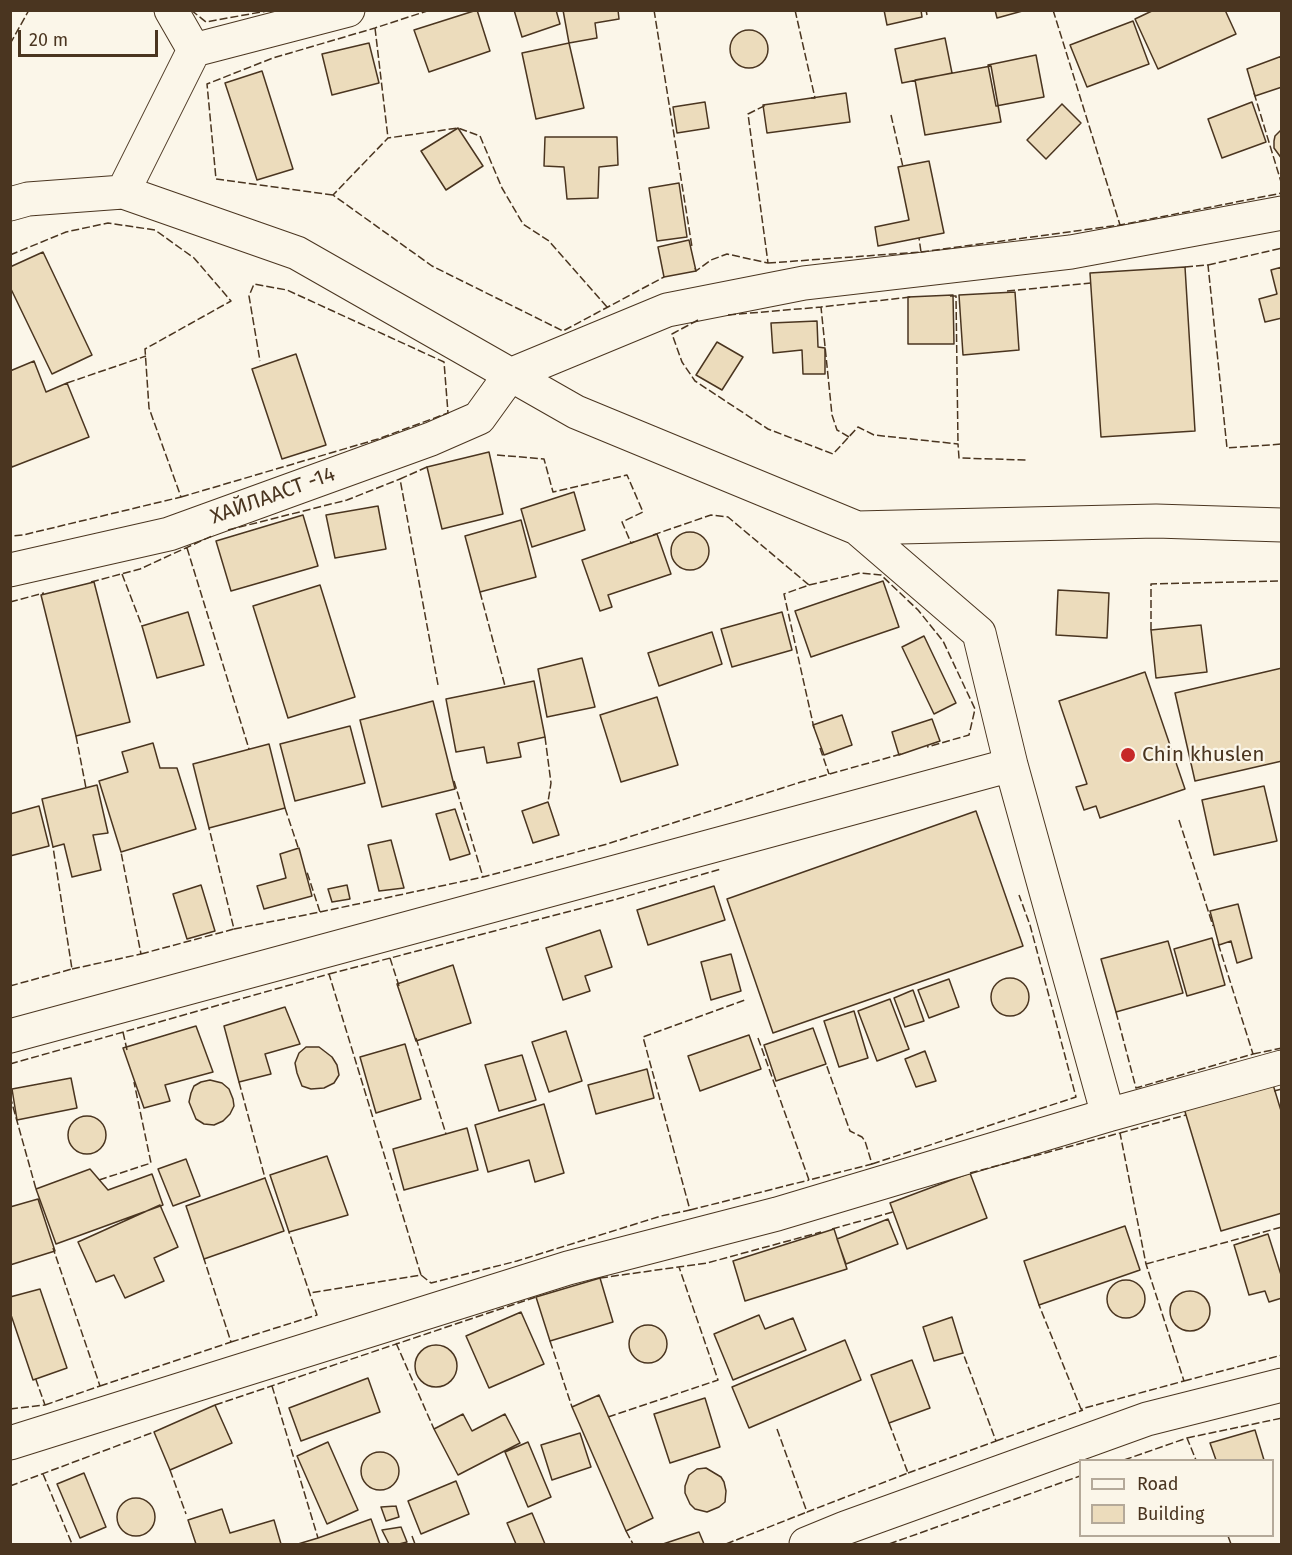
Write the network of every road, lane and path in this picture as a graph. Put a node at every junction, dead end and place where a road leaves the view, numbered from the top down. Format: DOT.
graph roads {
  1 [pos="171,10"];
  2 [pos="348,10"];
  3 [pos="194,50"];
  4 [pos="123,192"];
  5 [pos="10,204"];
  6 [pos="1281,213"];
  7 [pos="510,375"];
  8 [pos="1281,525"];
  9 [pos="857,528"];
  10 [pos="10,570"];
  11 [pos="1011,765"];
  12 [pos="10,1036"];
  13 [pos="1281,1067"];
  14 [pos="1108,1115"];
  15 [pos="1281,1385"];
  16 [pos="10,1443"];
  17 [pos="806,1545"];
  1 -- 3 [label="street"];
  2 -- 3 [label="street"];
  3 -- 4 [label="street"];
  4 -- 5 [label="street"];
  4 -- 7 [label="street"];
  6 -- 7 [label="street"];
  7 -- 9 [label="street"];
  7 -- 10 [label="street, ХАЙЛААСТ -14"];
  8 -- 9 [label="street"];
  9 -- 11 [label="street"];
  11 -- 12 [label="street"];
  11 -- 14 [label="street"];
  13 -- 14 [label="street"];
  14 -- 16 [label="street"];
  15 -- 17 [label="street"];
}
